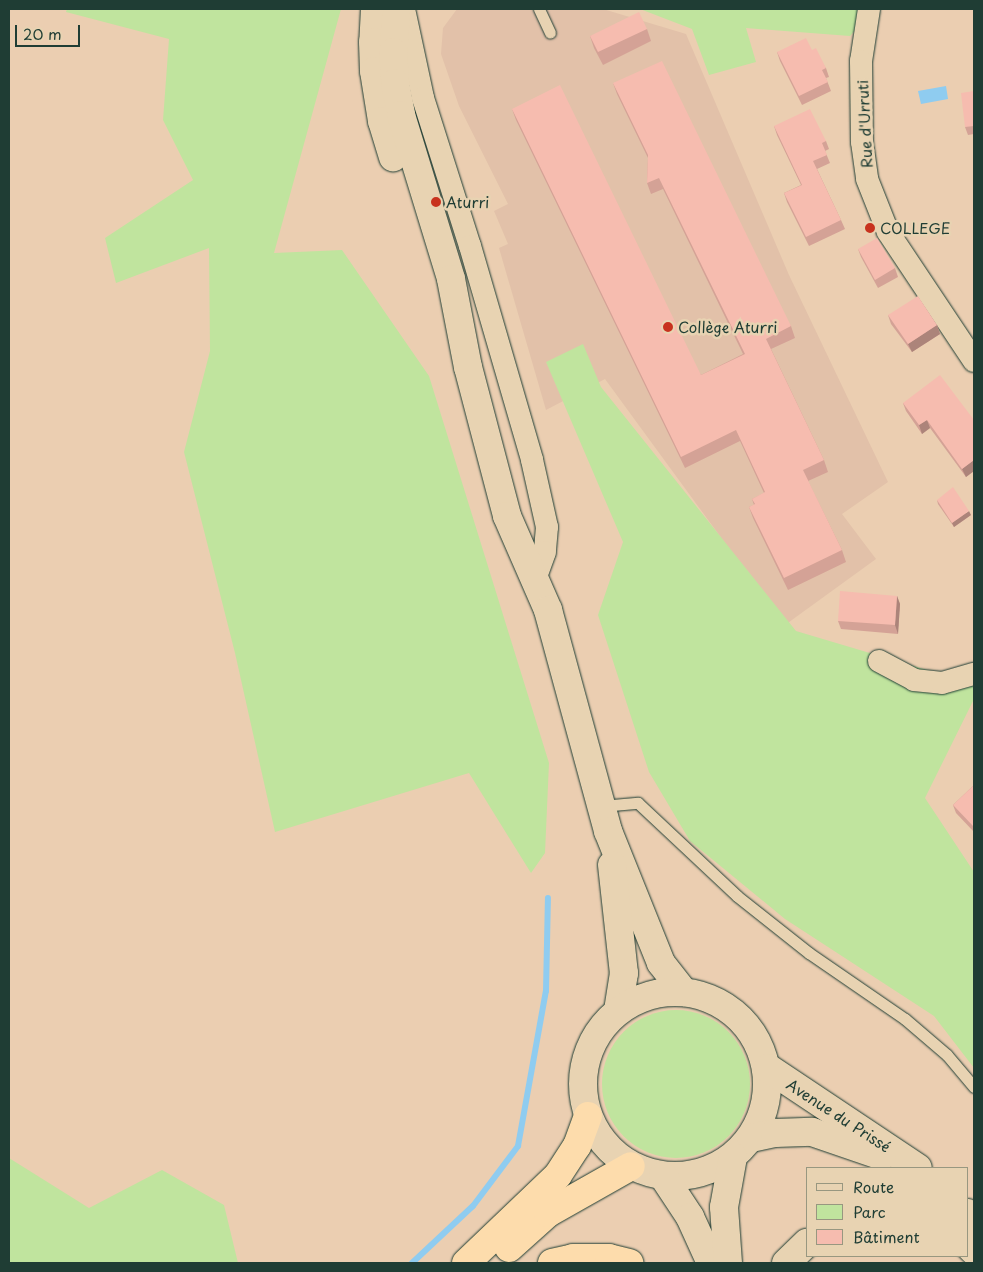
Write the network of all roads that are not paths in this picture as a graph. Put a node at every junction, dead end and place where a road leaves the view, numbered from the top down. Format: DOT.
graph roads {
  1 [pos="375,9"];
  2 [pos="399,9"];
  3 [pos="404,9"];
  4 [pos="539,9"];
  5 [pos="869,9"];
  6 [pos="550,33"];
  7 [pos="974,360"];
  8 [pos="468,367"];
  9 [pos="535,580"];
  10 [pos="879,662"];
  11 [pos="974,674"];
  12 [pos="601,806"];
  13 [pos="608,832"];
  14 [pos="684,992"];
  15 [pos="618,1011"];
  16 [pos="768,1068"];
  17 [pos="974,1087"];
  18 [pos="588,1116"];
  19 [pos="742,1147"];
  20 [pos="914,1165"];
  21 [pos="631,1166"];
  22 [pos="663,1176"];
  23 [pos="806,1244"];
  24 [pos="466,1263"];
  25 [pos="490,1263"];
  26 [pos="552,1263"];
  27 [pos="629,1263"];
  28 [pos="710,1263"];
  29 [pos="728,1263"];
  30 [pos="786,1263"];
  1 -- 8 [label="main road"];
  2 -- 8 [label="main road"];
  3 -- 9 [label="street"];
  4 -- 6 [label="lane"];
  5 -- 7 [label="street, Rue d'Urruti"];
  8 -- 9 [label="main road"];
  9 -- 12 [label="main road"];
  10 -- 11 [label="street"];
  12 -- 13 [label="main road"];
  12 -- 17 [label="lane"];
  13 -- 14 [label="main road"];
  13 -- 15 [label="main road"];
  14 -- 15 [label="main road, Avenue du Prissé"];
  14 -- 16 [label="main road, Avenue du Prissé"];
  15 -- 18 [label="main road, Avenue du Prissé"];
  16 -- 19 [label="main road"];
  16 -- 20 [label="main road, Avenue du Prissé"];
  18 -- 21 [label="main road, Avenue du Prissé"];
  18 -- 24 [label="highway"];
  19 -- 20 [label="main road, Avenue du Prissé"];
  19 -- 22 [label="main road, Avenue du Prissé"];
  19 -- 29 [label="main road"];
  21 -- 22 [label="main road, Avenue du Prissé"];
  21 -- 25 [label="highway"];
  22 -- 28 [label="main road"];
  23 -- 30 [label="main road"];
  26 -- 27 [label="highway"];
}
